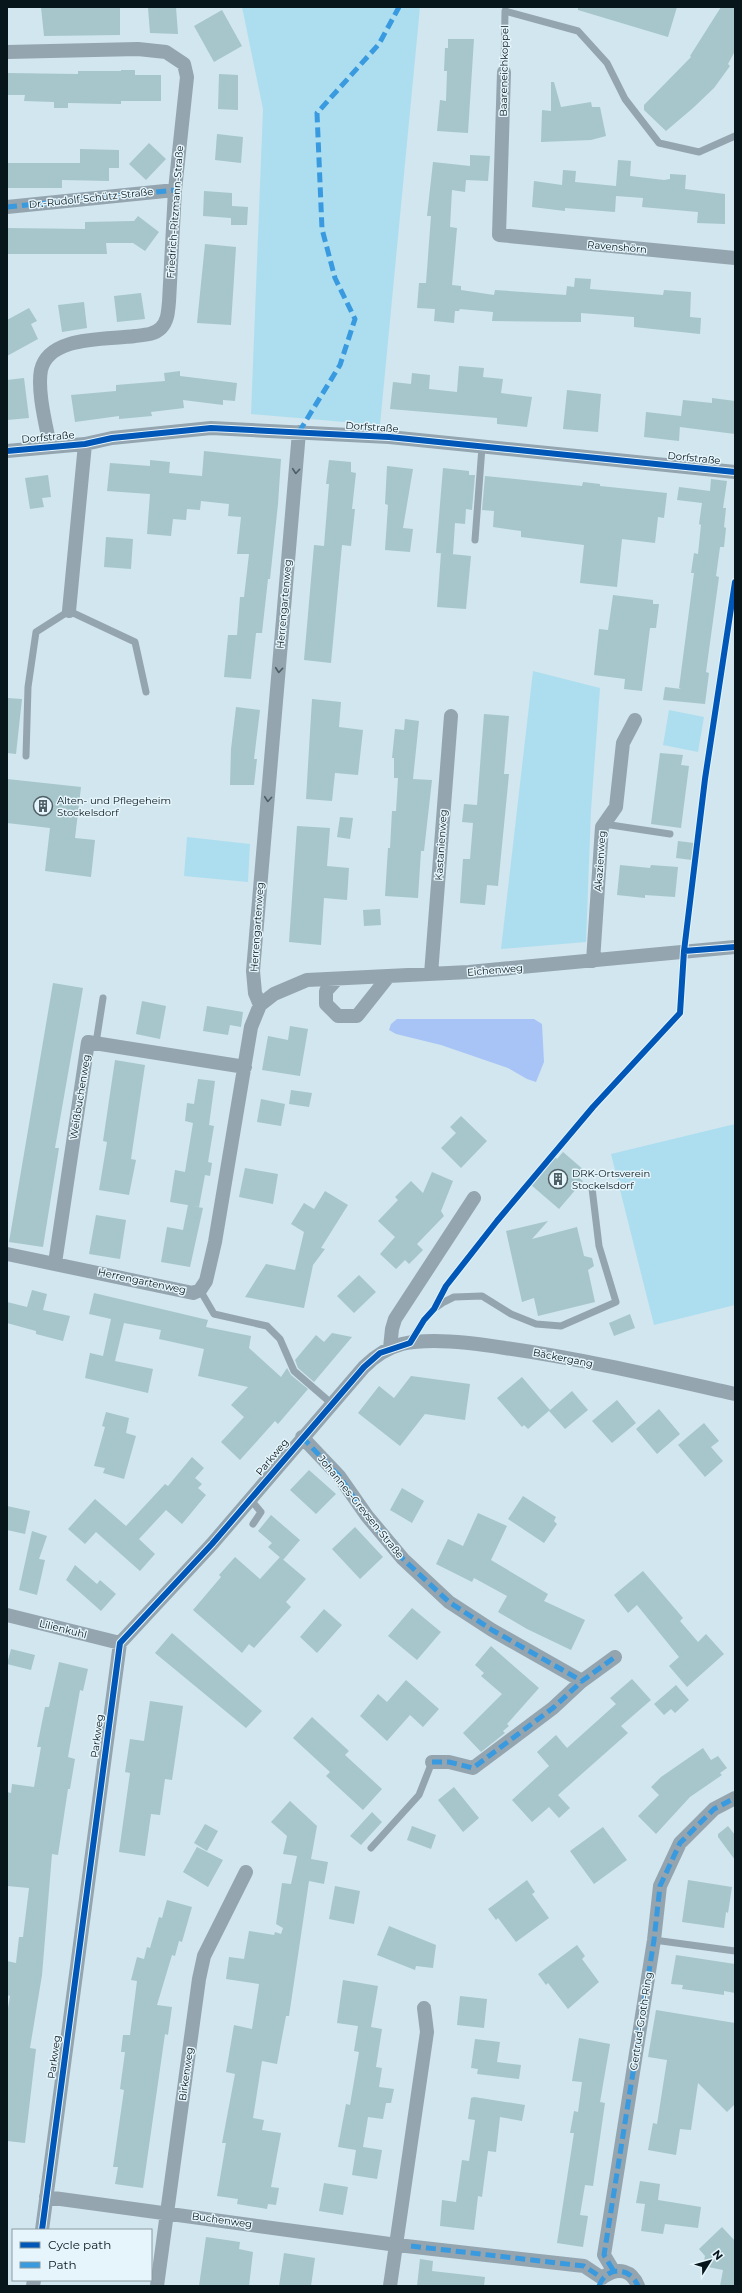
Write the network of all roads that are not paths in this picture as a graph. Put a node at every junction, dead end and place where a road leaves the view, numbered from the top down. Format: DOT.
graph roads {
  1 [pos="7,52"];
  2 [pos="504,72"];
  3 [pos="735,136"];
  4 [pos="175,190"];
  5 [pos="7,207"];
  6 [pos="499,235"];
  7 [pos="735,258"];
  8 [pos="299,432"];
  9 [pos="85,444"];
  10 [pos="50,446"];
  11 [pos="482,447"];
  12 [pos="7,451"];
  13 [pos="735,472"];
  14 [pos="475,540"];
  15 [pos="69,611"];
  16 [pos="146,692"];
  17 [pos="451,716"];
  18 [pos="635,720"];
  19 [pos="26,756"];
  20 [pos="604,824"];
  21 [pos="670,834"];
  22 [pos="735,947"];
  23 [pos="593,960"];
  24 [pos="431,974"];
  25 [pos="388,977"];
  26 [pos="337,979"];
  27 [pos="103,998"];
  28 [pos="260,1005"];
  29 [pos="96,1043"];
  30 [pos="245,1067"];
  31 [pos="592,1188"];
  32 [pos="474,1198"];
  33 [pos="497,1221"];
  34 [pos="7,1254"];
  35 [pos="55,1263"];
  36 [pos="200,1290"];
  37 [pos="434,1309"];
  38 [pos="410,1343"];
  39 [pos="390,1348"];
  40 [pos="735,1394"];
  41 [pos="331,1403"];
  42 [pos="302,1437"];
  43 [pos="250,1500"];
  44 [pos="253,1524"];
  45 [pos="7,1615"];
  46 [pos="120,1643"];
  47 [pos="615,1657"];
  48 [pos="582,1681"];
  49 [pos="432,1762"];
  50 [pos="735,1798"];
  51 [pos="371,1848"];
  52 [pos="246,1872"];
  53 [pos="654,1940"];
  54 [pos="735,1951"];
  55 [pos="424,2008"];
  56 [pos="46,2197"];
  57 [pos="167,2212"];
  58 [pos="42,2229"];
  59 [pos="397,2245"];
  60 [pos="604,2278"];
  61 [pos="157,2286"];
  62 [pos="390,2286"];
  63 [pos="638,2286"];
  1 -- 4 [label="street, Friedrich-Ritzmann-Straße"];
  2 -- 3 [label="lane, Baareneichkoppel"];
  2 -- 6 [label="street, Baareneichkoppel"];
  4 -- 5 [label="street, Dr.-Rudolf-Schütz-Straße"];
  4 -- 10 [label="street, Friedrich-Ritzmann-Straße"];
  6 -- 7 [label="street, Ravenshörn"];
  8 -- 9 [label="street, Dorfstraße"];
  8 -- 11 [label="street, Dorfstraße"];
  8 -- 28 [label="street, Herrengartenweg, one-way"];
  9 -- 10 [label="street, Dorfstraße"];
  9 -- 15 [label="street, Dorfstraße"];
  10 -- 12 [label="street, Dorfstraße"];
  11 -- 13 [label="street, Dorfstraße"];
  11 -- 14 [label="lane"];
  15 -- 16 [label="lane"];
  15 -- 19 [label="lane"];
  17 -- 24 [label="street, Kastanienweg"];
  18 -- 20 [label="street, Akazienweg"];
  20 -- 21 [label="lane"];
  20 -- 23 [label="street, Akazienweg"];
  22 -- 23 [label="street, Eichenweg"];
  23 -- 24 [label="street, Eichenweg"];
  24 -- 25 [label="street, Eichenweg"];
  25 -- 26 [label="street, Eichenweg"];
  25 -- 26 [label="street"];
  26 -- 28 [label="street, Eichenweg"];
  27 -- 29 [label="lane"];
  28 -- 30 [label="street, Herrengartenweg"];
  29 -- 30 [label="street, Weißbuchenweg"];
  29 -- 35 [label="street, Weißbuchenweg"];
  30 -- 36 [label="street, Herrengartenweg"];
  31 -- 37 [label="lane"];
  32 -- 39 [label="street"];
  33 -- 37 [label="lane"];
  34 -- 35 [label="street, Herrengartenweg"];
  35 -- 36 [label="street, Herrengartenweg"];
  36 -- 41 [label="lane"];
  37 -- 38 [label="lane"];
  38 -- 39 [label="street, Bäckergang"];
  38 -- 40 [label="street, Bäckergang"];
  39 -- 41 [label="street, Parkweg"];
  41 -- 42 [label="street, Parkweg"];
  42 -- 43 [label="street, Parkweg"];
  42 -- 48 [label="street, Johannes-Grevsen-Straße"];
  43 -- 44 [label="lane"];
  43 -- 46 [label="street, Parkweg"];
  45 -- 46 [label="street, Lilienkuhl"];
  46 -- 56 [label="street, Parkweg"];
  47 -- 48 [label="street"];
  48 -- 49 [label="street"];
  49 -- 51 [label="lane"];
  50 -- 53 [label="street, Gertrud-Groth-Ring"];
  52 -- 57 [label="street, Birkenweg"];
  53 -- 54 [label="lane"];
  53 -- 60 [label="street, Gertrud-Groth-Ring"];
  55 -- 59 [label="street"];
  56 -- 57 [label="street, Buchenweg"];
  56 -- 58 [label="street, Parkweg"];
  57 -- 59 [label="street, Buchenweg"];
  57 -- 61 [label="street, Birkenweg"];
  59 -- 60 [label="street"];
  59 -- 62 [label="street"];
  60 -- 63 [label="street"];
}
